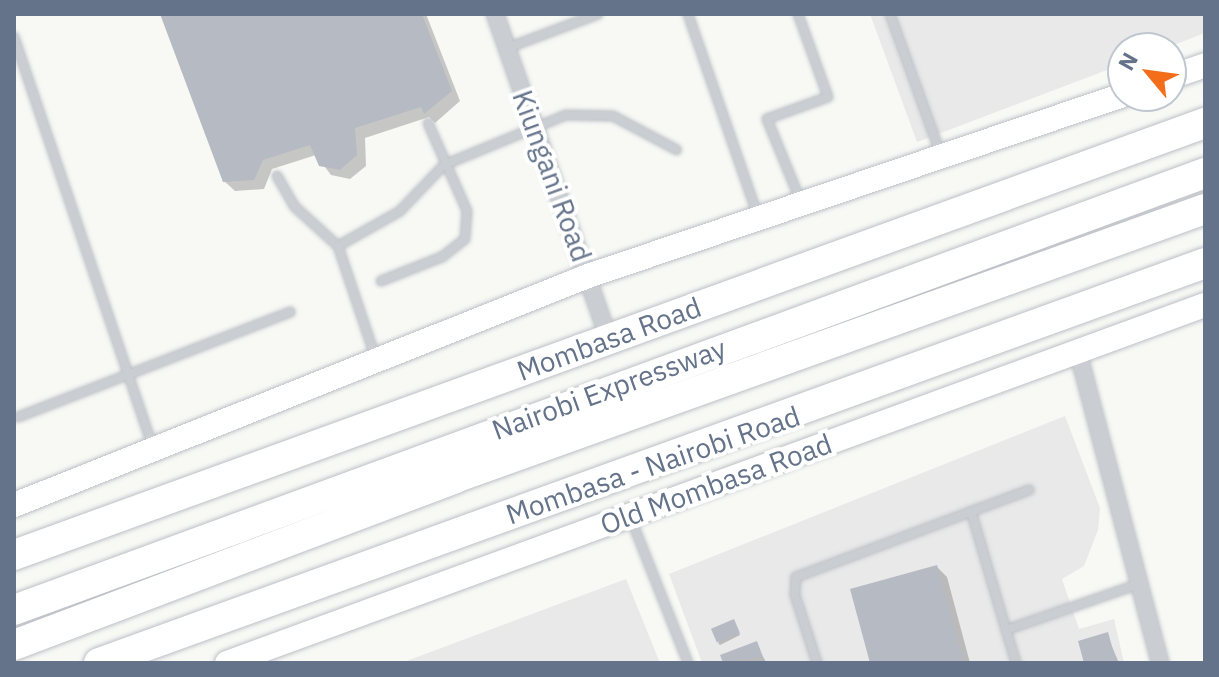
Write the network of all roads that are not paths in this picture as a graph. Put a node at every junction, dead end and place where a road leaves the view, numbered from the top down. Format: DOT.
graph roads {
  1 [pos="495,14"];
  2 [pos="598,14"];
  3 [pos="688,14"];
  4 [pos="798,14"];
  5 [pos="890,14"];
  6 [pos="14,37"];
  7 [pos="506,48"];
  8 [pos="1107,101"];
  9 [pos="428,123"];
  10 [pos="1205,123"];
  11 [pos="534,127"];
  12 [pos="677,150"];
  13 [pos="942,159"];
  14 [pos="444,165"];
  15 [pos="1205,173"];
  16 [pos="277,176"];
  17 [pos="802,206"];
  18 [pos="1205,209"];
  19 [pos="759,220"];
  20 [pos="338,246"];
  21 [pos="1205,263"];
  22 [pos="588,276"];
  23 [pos="381,281"];
  24 [pos="1205,305"];
  25 [pos="290,312"];
  26 [pos="609,339"];
  27 [pos="1078,352"];
  28 [pos="376,361"];
  29 [pos="127,375"];
  30 [pos="18,417"];
  31 [pos="153,449"];
  32 [pos="1029,490"];
  33 [pos="14,505"];
  34 [pos="971,511"];
  35 [pos="630,515"];
  36 [pos="14,555"];
  37 [pos="1139,584"];
  38 [pos="14,610"];
  39 [pos="1006,630"];
  40 [pos="14,645"];
  41 [pos="99,663"];
  42 [pos="227,663"];
  43 [pos="688,663"];
  44 [pos="817,663"];
  45 [pos="1016,663"];
  46 [pos="1160,663"];
  1 -- 7 [label="street, Kiungani Road"];
  2 -- 7 [label="lane"];
  3 -- 19 [label="lane"];
  4 -- 17 [label="lane"];
  5 -- 13 [label="lane"];
  6 -- 29 [label="lane"];
  7 -- 11 [label="street, Kiungani Road"];
  8 -- 13 [label="street"];
  9 -- 14 [label="lane"];
  10 -- 26 [label="highway, Mombasa Road"];
  11 -- 12 [label="lane"];
  11 -- 14 [label="lane"];
  11 -- 22 [label="street, Kiungani Road"];
  13 -- 17 [label="street"];
  14 -- 20 [label="lane"];
  14 -- 23 [label="lane"];
  15 -- 38 [label="highway, Nairobi Expressway"];
  16 -- 20 [label="lane"];
  17 -- 19 [label="street"];
  18 -- 40 [label="highway, Nairobi Expressway"];
  19 -- 22 [label="street"];
  20 -- 28 [label="lane"];
  21 -- 41 [label="highway, Mombasa - Nairobi Road"];
  22 -- 26 [label="street, Kiungani Road"];
  22 -- 28 [label="street"];
  24 -- 27 [label="street, Old Mombasa Road"];
  25 -- 29 [label="lane"];
  26 -- 36 [label="highway, Mombasa Road"];
  27 -- 35 [label="street, Old Mombasa Road"];
  27 -- 37 [label="street"];
  28 -- 31 [label="street"];
  29 -- 30 [label="lane"];
  29 -- 31 [label="lane"];
  31 -- 33 [label="street"];
  32 -- 34 [label="lane"];
  34 -- 39 [label="lane"];
  34 -- 44 [label="lane"];
  35 -- 42 [label="street, Old Mombasa Road"];
  35 -- 43 [label="lane"];
  37 -- 39 [label="lane"];
  37 -- 46 [label="street"];
  39 -- 45 [label="lane"];
}
